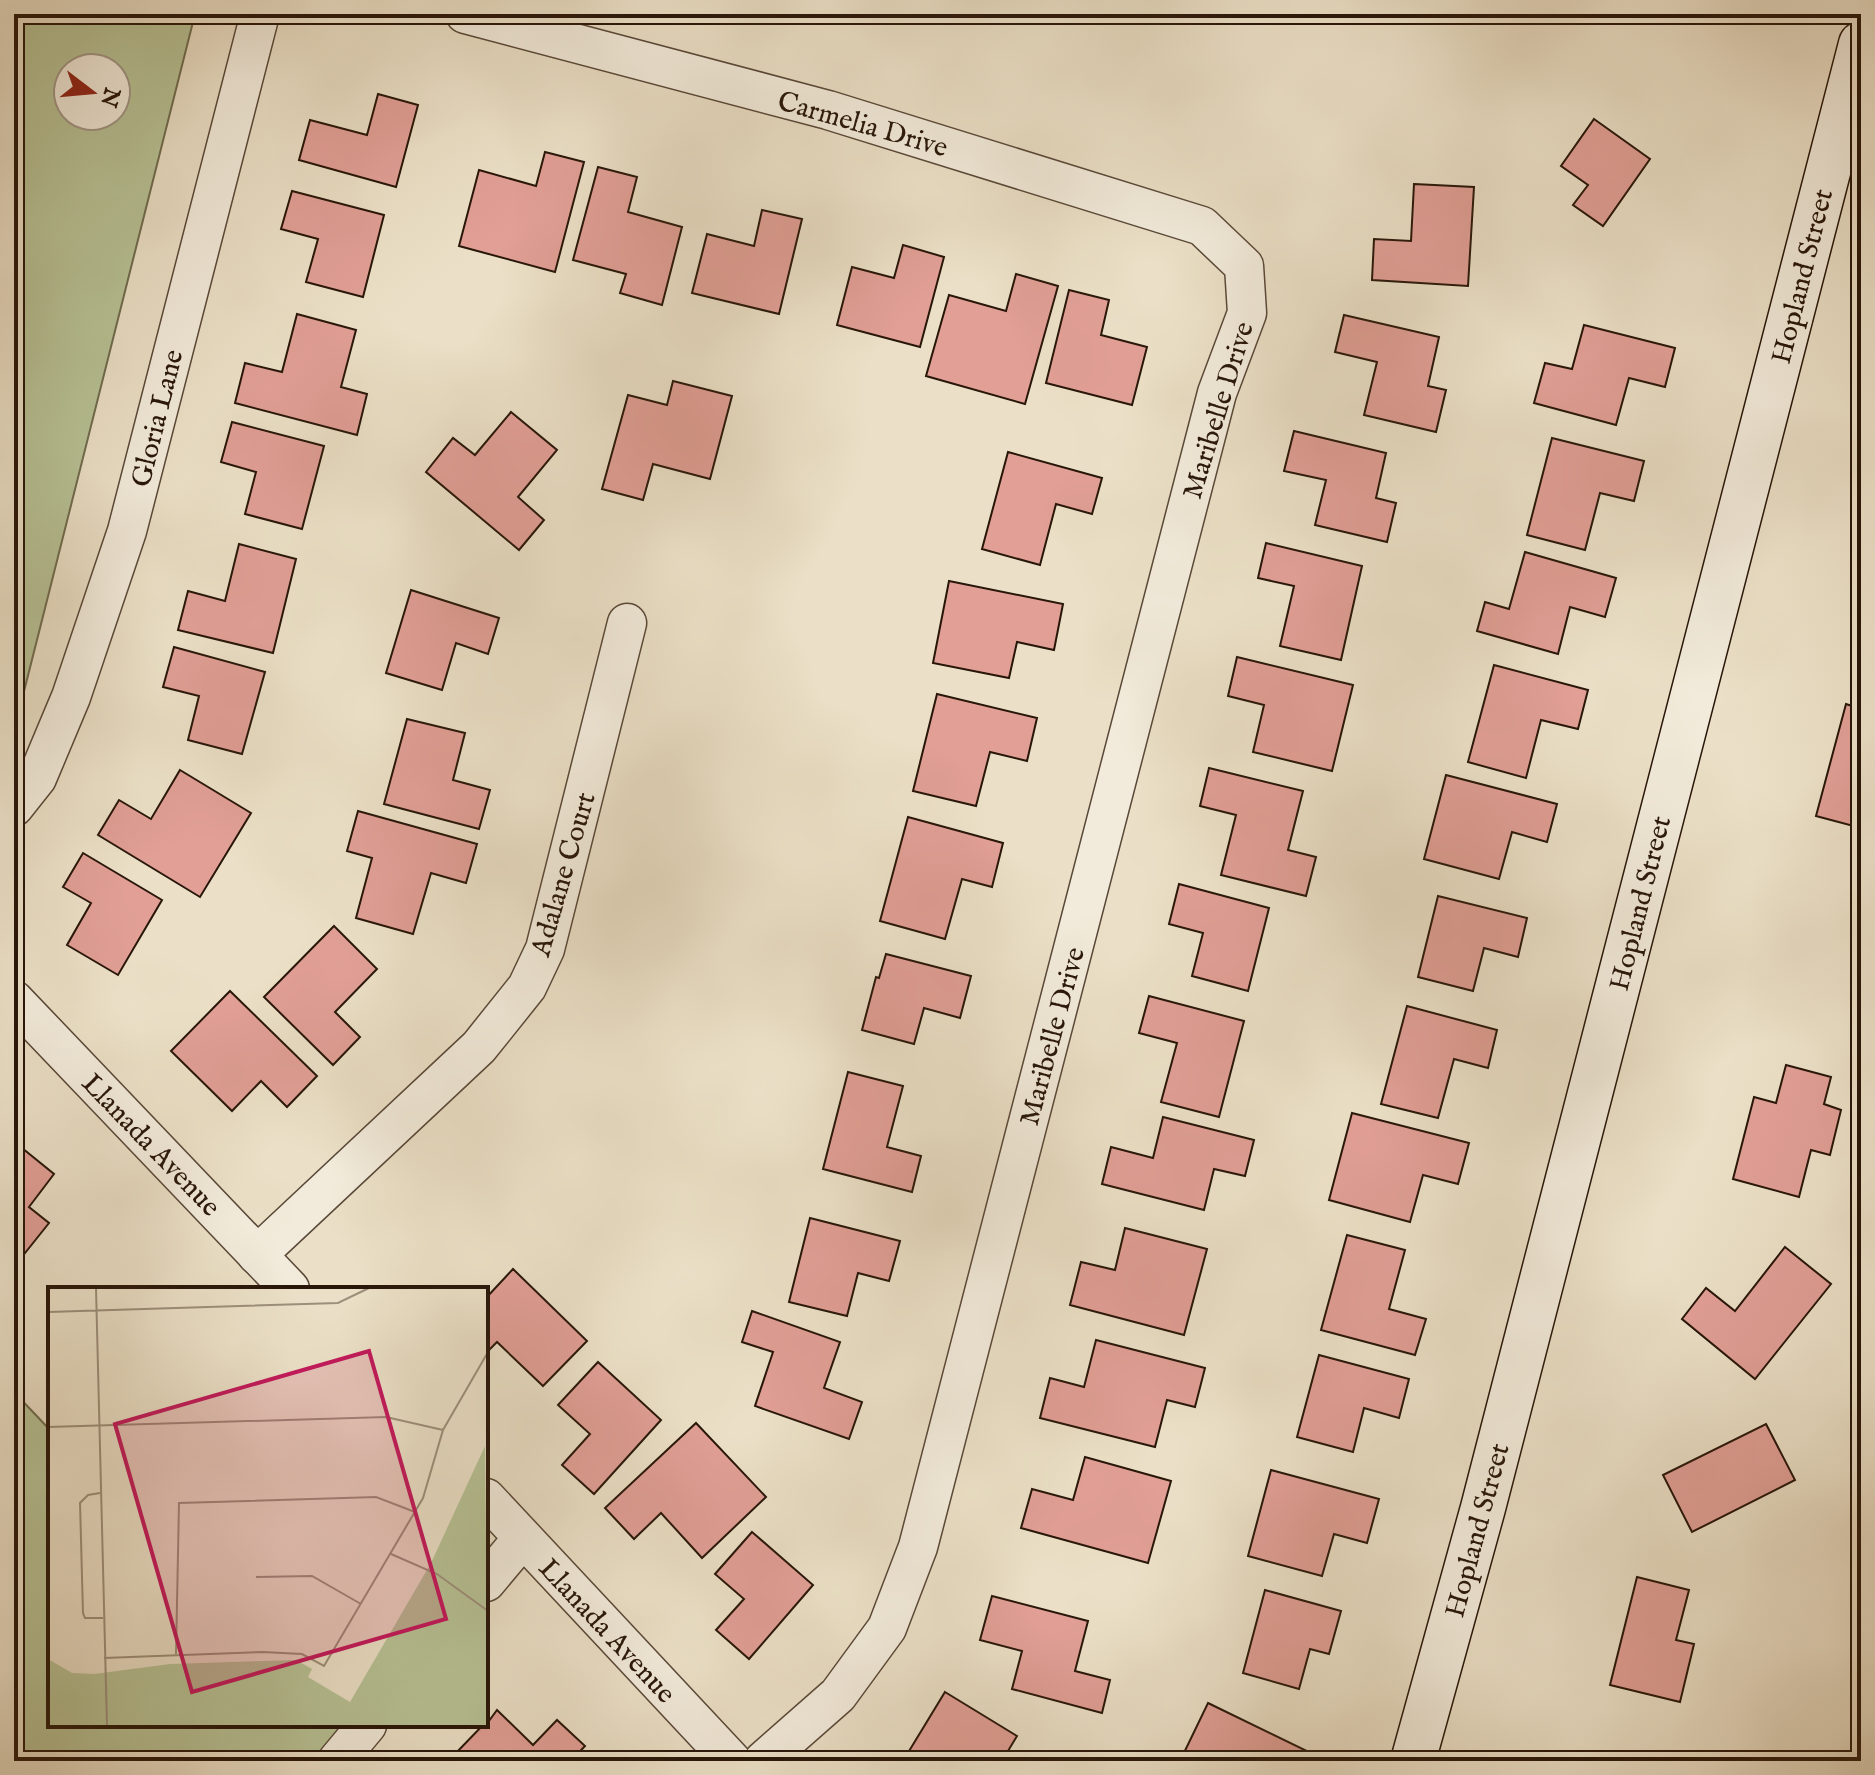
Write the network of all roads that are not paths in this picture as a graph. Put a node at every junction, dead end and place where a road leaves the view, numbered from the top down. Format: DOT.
graph roads {
  1 [pos="260,14"];
  2 [pos="465,14"];
  3 [pos="1861,44"];
  4 [pos="1244,266"];
  5 [pos="627,623"];
  6 [pos="14,807"];
  7 [pos="14,1000"];
  8 [pos="257,1255"];
  9 [pos="288,1287"];
  10 [pos="488,1500"];
  11 [pos="522,1539"];
  12 [pos="488,1580"];
  13 [pos="365,1727"];
  14 [pos="337,1761"];
  15 [pos="732,1761"];
  16 [pos="763,1761"];
  17 [pos="1413,1761"];
  1 -- 6 [label="street, Gloria Lane"];
  2 -- 4 [label="street, Carmelia Drive"];
  3 -- 17 [label="street, Hopland Street"];
  4 -- 16 [label="street, Maribelle Drive"];
  5 -- 8 [label="street, Adalane Court"];
  7 -- 8 [label="street, Llanada Avenue"];
  8 -- 9 [label="street, Llanada Avenue"];
  10 -- 11 [label="street, Llanada Avenue"];
  11 -- 12 [label="street"];
  11 -- 15 [label="street, Llanada Avenue"];
  13 -- 14 [label="street"];
}
